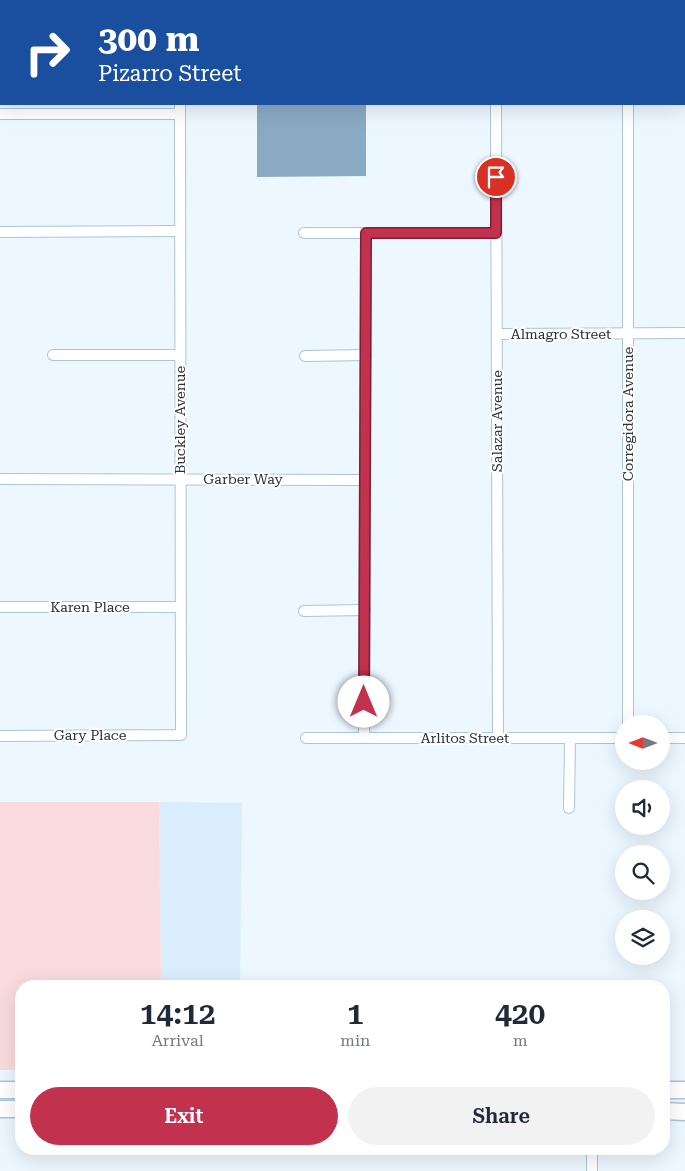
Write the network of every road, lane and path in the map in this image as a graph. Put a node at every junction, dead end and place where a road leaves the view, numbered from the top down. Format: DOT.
graph roads {
  1 [pos="496,105"];
  2 [pos="628,105"];
  3 [pos="180,109"];
  4 [pos="0,114"];
  5 [pos="0,232"];
  6 [pos="180,232"];
  7 [pos="304,233"];
  8 [pos="366,233"];
  9 [pos="496,233"];
  10 [pos="628,333"];
  11 [pos="685,333"];
  12 [pos="497,334"];
  13 [pos="53,355"];
  14 [pos="180,355"];
  15 [pos="366,355"];
  16 [pos="305,356"];
  17 [pos="0,479"];
  18 [pos="181,479"];
  19 [pos="365,480"];
  20 [pos="0,607"];
  21 [pos="181,607"];
  22 [pos="365,610"];
  23 [pos="304,611"];
  24 [pos="628,715"];
  25 [pos="181,735"];
  26 [pos="0,736"];
  27 [pos="306,738"];
  28 [pos="364,738"];
  29 [pos="498,738"];
  30 [pos="570,738"];
  31 [pos="615,738"];
  32 [pos="670,738"];
  33 [pos="685,738"];
  34 [pos="569,808"];
  35 [pos="0,1090"];
  36 [pos="15,1090"];
  37 [pos="670,1090"];
  38 [pos="685,1090"];
  39 [pos="0,1109"];
  40 [pos="15,1109"];
  41 [pos="670,1112"];
  42 [pos="685,1112"];
  43 [pos="592,1155"];
  44 [pos="592,1171"];
  1 -- 9 [label="street, Salazar Avenue"];
  2 -- 10 [label="street, Corregidora Avenue"];
  3 -- 4 [label="street"];
  3 -- 6 [label="street, Buckley Avenue"];
  5 -- 6 [label="street"];
  6 -- 14 [label="street, Buckley Avenue"];
  7 -- 8 [label="street"];
  8 -- 9 [label="street"];
  8 -- 15 [label="street"];
  9 -- 12 [label="street, Salazar Avenue"];
  10 -- 11 [label="street, Almagro Street"];
  10 -- 12 [label="street, Almagro Street"];
  10 -- 24 [label="street, Corregidora Avenue"];
  12 -- 29 [label="street, Salazar Avenue"];
  13 -- 14 [label="street"];
  14 -- 18 [label="street, Buckley Avenue"];
  15 -- 16 [label="street"];
  15 -- 19 [label="street"];
  17 -- 18 [label="street, Garber Way"];
  18 -- 19 [label="street, Garber Way"];
  18 -- 21 [label="street, Buckley Avenue"];
  19 -- 22 [label="street"];
  20 -- 21 [label="street, Karen Place"];
  21 -- 25 [label="street, Buckley Avenue"];
  22 -- 23 [label="street"];
  22 -- 28 [label="street"];
  25 -- 26 [label="street, Gary Place"];
  27 -- 28 [label="street, Arlitos Street"];
  28 -- 29 [label="street, Arlitos Street"];
  29 -- 30 [label="street, Arlitos Street"];
  30 -- 31 [label="street, Arlitos Street"];
  30 -- 34 [label="street"];
  32 -- 33 [label="street"];
  35 -- 36 [label="main road"];
  37 -- 38 [label="main road"];
  39 -- 40 [label="main road"];
  41 -- 42 [label="main road"];
  43 -- 44 [label="street"];
}
